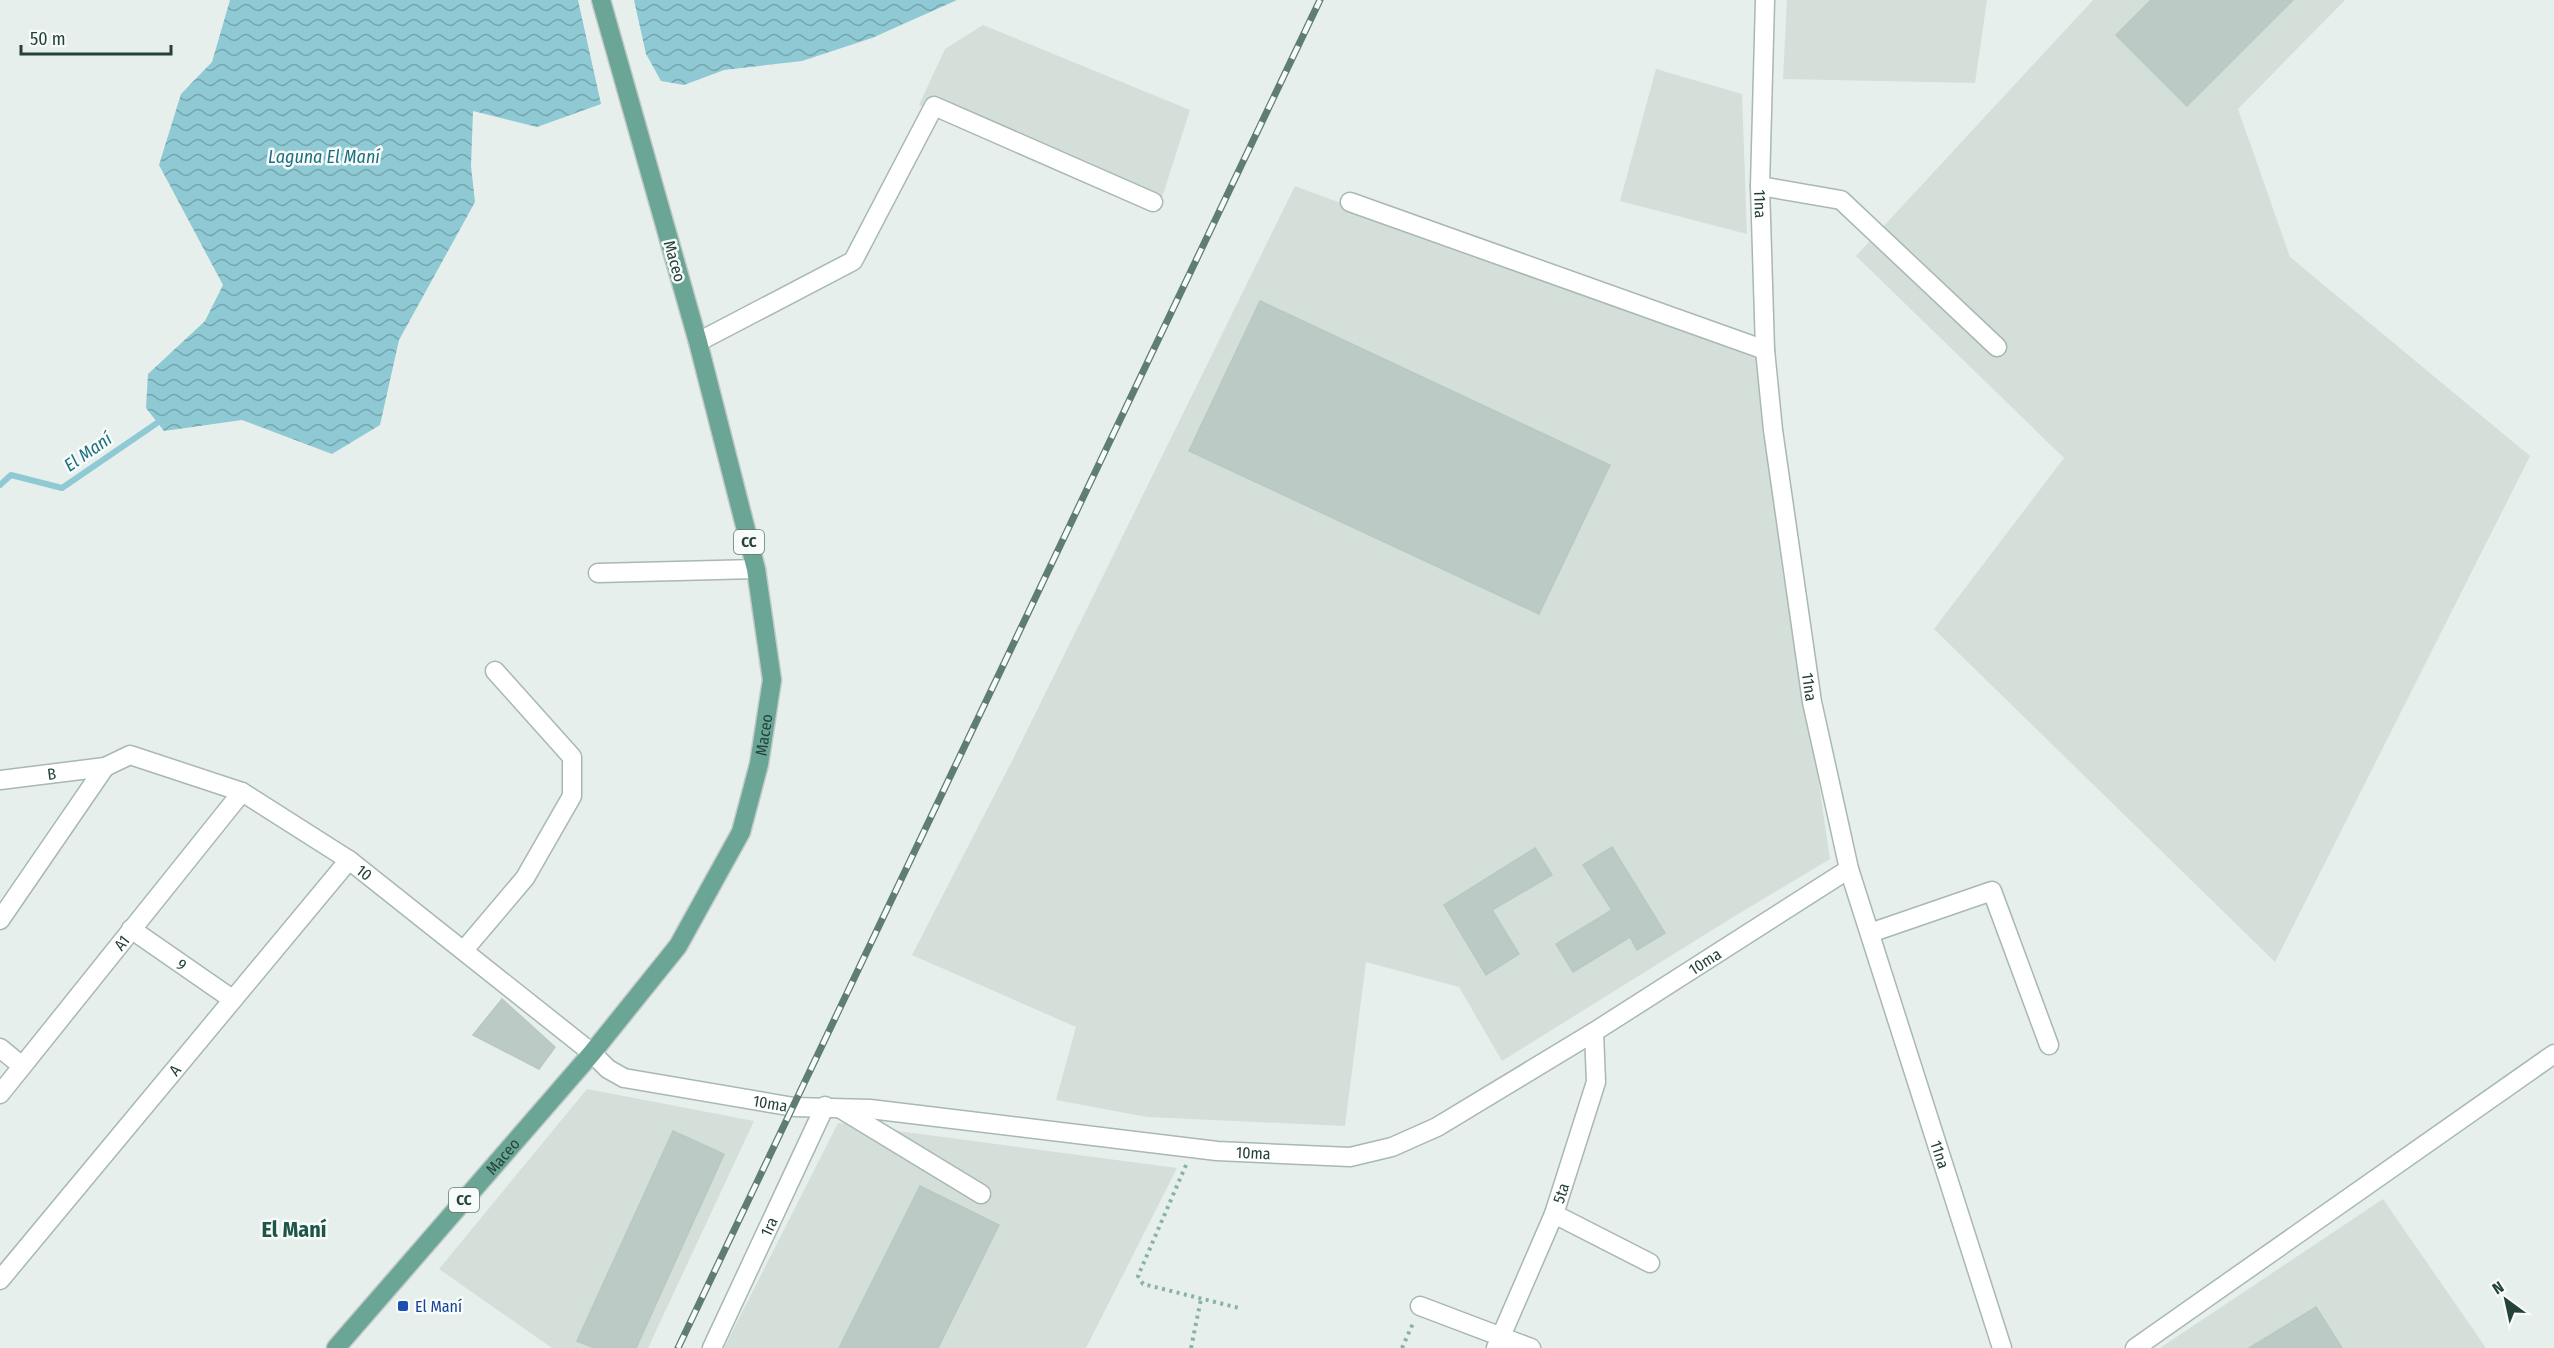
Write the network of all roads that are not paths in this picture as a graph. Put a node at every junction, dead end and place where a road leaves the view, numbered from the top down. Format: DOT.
graph roads {
  1 [pos="601,0"];
  2 [pos="1765,0"];
  3 [pos="1760,186"];
  4 [pos="1153,202"];
  5 [pos="1350,202"];
  6 [pos="698,342"];
  7 [pos="1997,347"];
  8 [pos="1765,350"];
  9 [pos="756,569"];
  10 [pos="597,573"];
  11 [pos="495,671"];
  12 [pos="105,767"];
  13 [pos="0,780"];
  14 [pos="242,792"];
  15 [pos="349,860"];
  16 [pos="1849,869"];
  17 [pos="0,920"];
  18 [pos="131,929"];
  19 [pos="1870,933"];
  20 [pos="464,950"];
  21 [pos="232,999"];
  22 [pos="1594,1032"];
  23 [pos="2049,1045"];
  24 [pos="0,1048"];
  25 [pos="592,1053"];
  26 [pos="2554,1054"];
  27 [pos="22,1066"];
  28 [pos="0,1094"];
  29 [pos="831,1107"];
  30 [pos="981,1194"];
  31 [pos="1554,1214"];
  32 [pos="1650,1263"];
  33 [pos="0,1280"];
  34 [pos="1420,1306"];
  35 [pos="1498,1343"];
  36 [pos="336,1348"];
  37 [pos="712,1348"];
  38 [pos="1531,1348"];
  39 [pos="2002,1348"];
  40 [pos="2135,1348"];
  1 -- 6 [label="main road, Maceo / CC"];
  2 -- 3 [label="street, 11na"];
  3 -- 7 [label="street"];
  3 -- 8 [label="street, 11na"];
  4 -- 6 [label="street"];
  5 -- 8 [label="street"];
  6 -- 9 [label="main road, Maceo / CC"];
  8 -- 16 [label="street, 11na"];
  9 -- 10 [label="street"];
  9 -- 25 [label="main road, Maceo / CC"];
  11 -- 20 [label="street"];
  12 -- 13 [label="street, B"];
  12 -- 14 [label="street, 10"];
  12 -- 17 [label="street"];
  14 -- 15 [label="street, 10"];
  14 -- 18 [label="street, A1"];
  15 -- 20 [label="street, 10"];
  15 -- 21 [label="street, A"];
  16 -- 19 [label="street, 11na"];
  16 -- 22 [label="street, 10ma"];
  18 -- 21 [label="street, 9"];
  18 -- 27 [label="street, A1"];
  19 -- 23 [label="street"];
  19 -- 39 [label="street, 11na"];
  20 -- 25 [label="street, 10"];
  21 -- 33 [label="street, A"];
  22 -- 29 [label="street, 10ma"];
  22 -- 31 [label="street, 5ta"];
  24 -- 27 [label="street"];
  25 -- 29 [label="street, 10ma"];
  25 -- 36 [label="main road, Maceo / CC"];
  26 -- 40 [label="street"];
  27 -- 28 [label="street, A1"];
  29 -- 30 [label="street"];
  29 -- 37 [label="street, 1ra"];
  31 -- 32 [label="street"];
  31 -- 35 [label="street, 5ta"];
  34 -- 35 [label="street"];
  35 -- 38 [label="street"];
}
